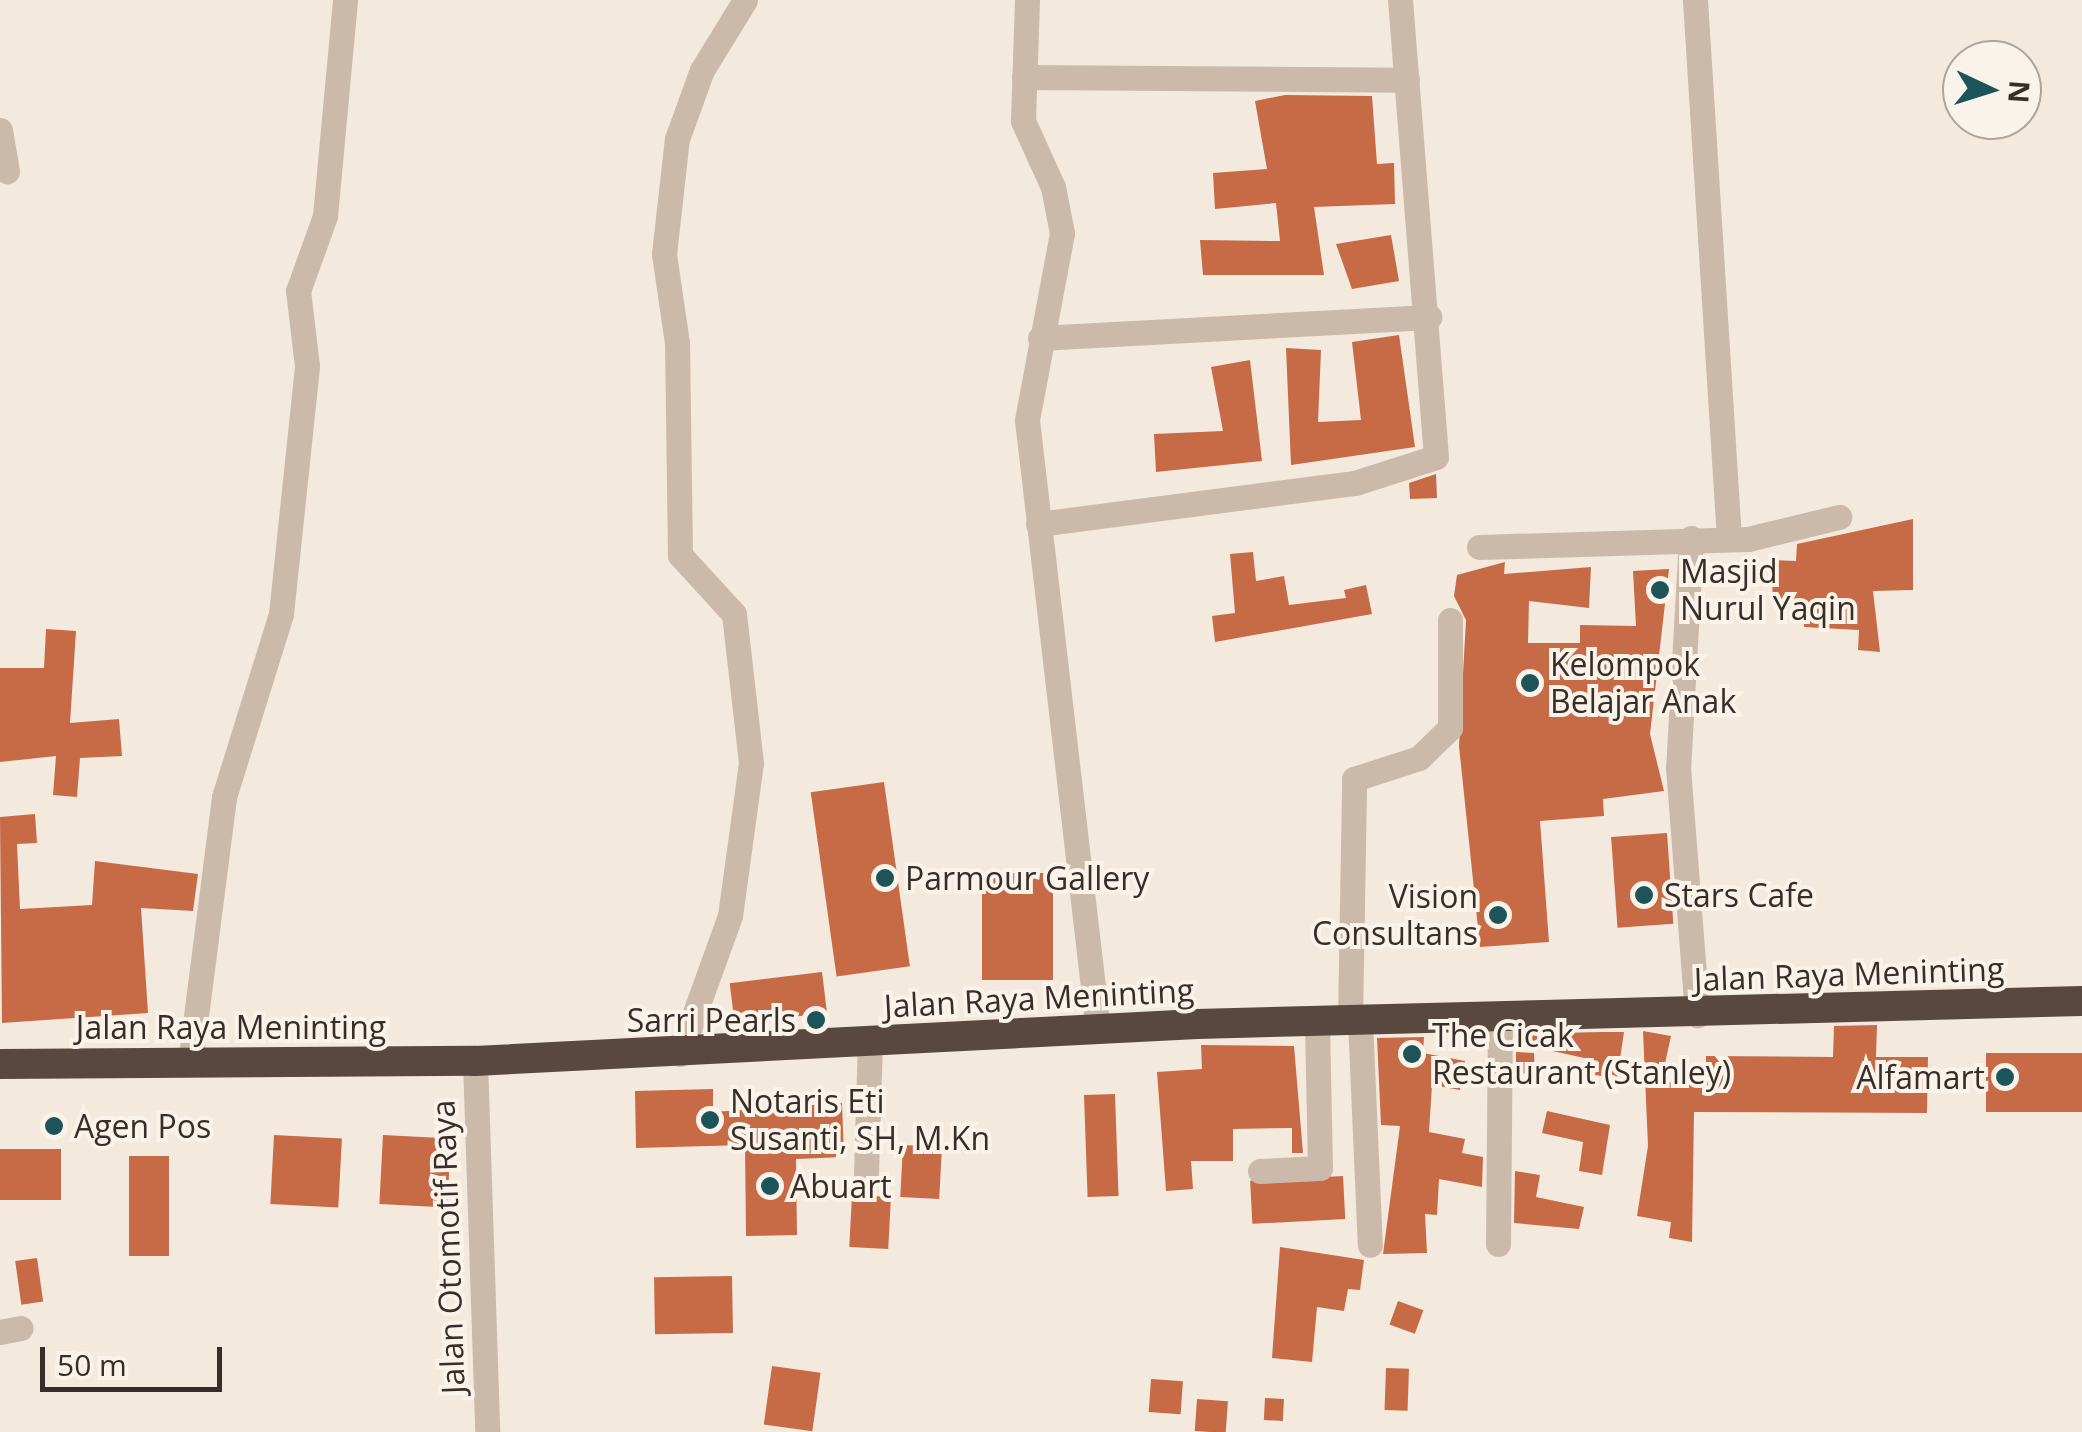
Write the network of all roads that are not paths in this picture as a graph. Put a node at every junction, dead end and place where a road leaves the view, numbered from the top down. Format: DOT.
graph roads {
  1 [pos="346,0"];
  2 [pos="745,0"];
  3 [pos="1027,0"];
  4 [pos="1400,0"];
  5 [pos="1694,0"];
  6 [pos="1024,77"];
  7 [pos="1407,80"];
  8 [pos="0,130"];
  9 [pos="7,170"];
  10 [pos="1429,316"];
  11 [pos="1040,338"];
  12 [pos="1839,517"];
  13 [pos="1038,524"];
  14 [pos="1691,538"];
  15 [pos="1728,539"];
  16 [pos="1479,547"];
  17 [pos="1450,620"];
  18 [pos="2082,1002"];
  19 [pos="1696,1015"];
  20 [pos="1500,1018"];
  21 [pos="1316,1020"];
  22 [pos="1355,1020"];
  23 [pos="1098,1030"];
  24 [pos="870,1043"];
  25 [pos="680,1054"];
  26 [pos="475,1061"];
  27 [pos="190,1063"];
  28 [pos="0,1064"];
  29 [pos="1260,1171"];
  30 [pos="866,1174"];
  31 [pos="1498,1244"];
  32 [pos="1370,1245"];
  33 [pos="488,1432"];
  1 -- 27 [label="street"];
  2 -- 25 [label="street"];
  3 -- 6 [label="street"];
  4 -- 7 [label="street"];
  5 -- 15 [label="street"];
  6 -- 7 [label="street"];
  6 -- 11 [label="street"];
  7 -- 10 [label="street"];
  8 -- 9 [label="street"];
  10 -- 11 [label="street"];
  10 -- 13 [label="street"];
  11 -- 13 [label="street"];
  12 -- 15 [label="street"];
  13 -- 23 [label="street"];
  14 -- 15 [label="street"];
  14 -- 16 [label="street"];
  14 -- 19 [label="street"];
  17 -- 22 [label="street"];
  18 -- 19 [label="highway, Jalan Raya Meninting"];
  19 -- 20 [label="highway, Jalan Raya Meninting"];
  20 -- 22 [label="highway, Jalan Raya Meninting"];
  20 -- 31 [label="street"];
  21 -- 22 [label="highway, Jalan Raya Meninting"];
  21 -- 23 [label="highway, Jalan Raya Meninting"];
  21 -- 29 [label="street"];
  22 -- 32 [label="street"];
  23 -- 24 [label="highway, Jalan Raya Meninting"];
  24 -- 25 [label="highway, Jalan Raya Meninting"];
  24 -- 30 [label="street"];
  25 -- 26 [label="highway, Jalan Raya Meninting"];
  26 -- 27 [label="highway, Jalan Raya Meninting"];
  26 -- 33 [label="street, Jalan Otomotif Raya"];
  27 -- 28 [label="highway, Jalan Raya Meninting"];
}
